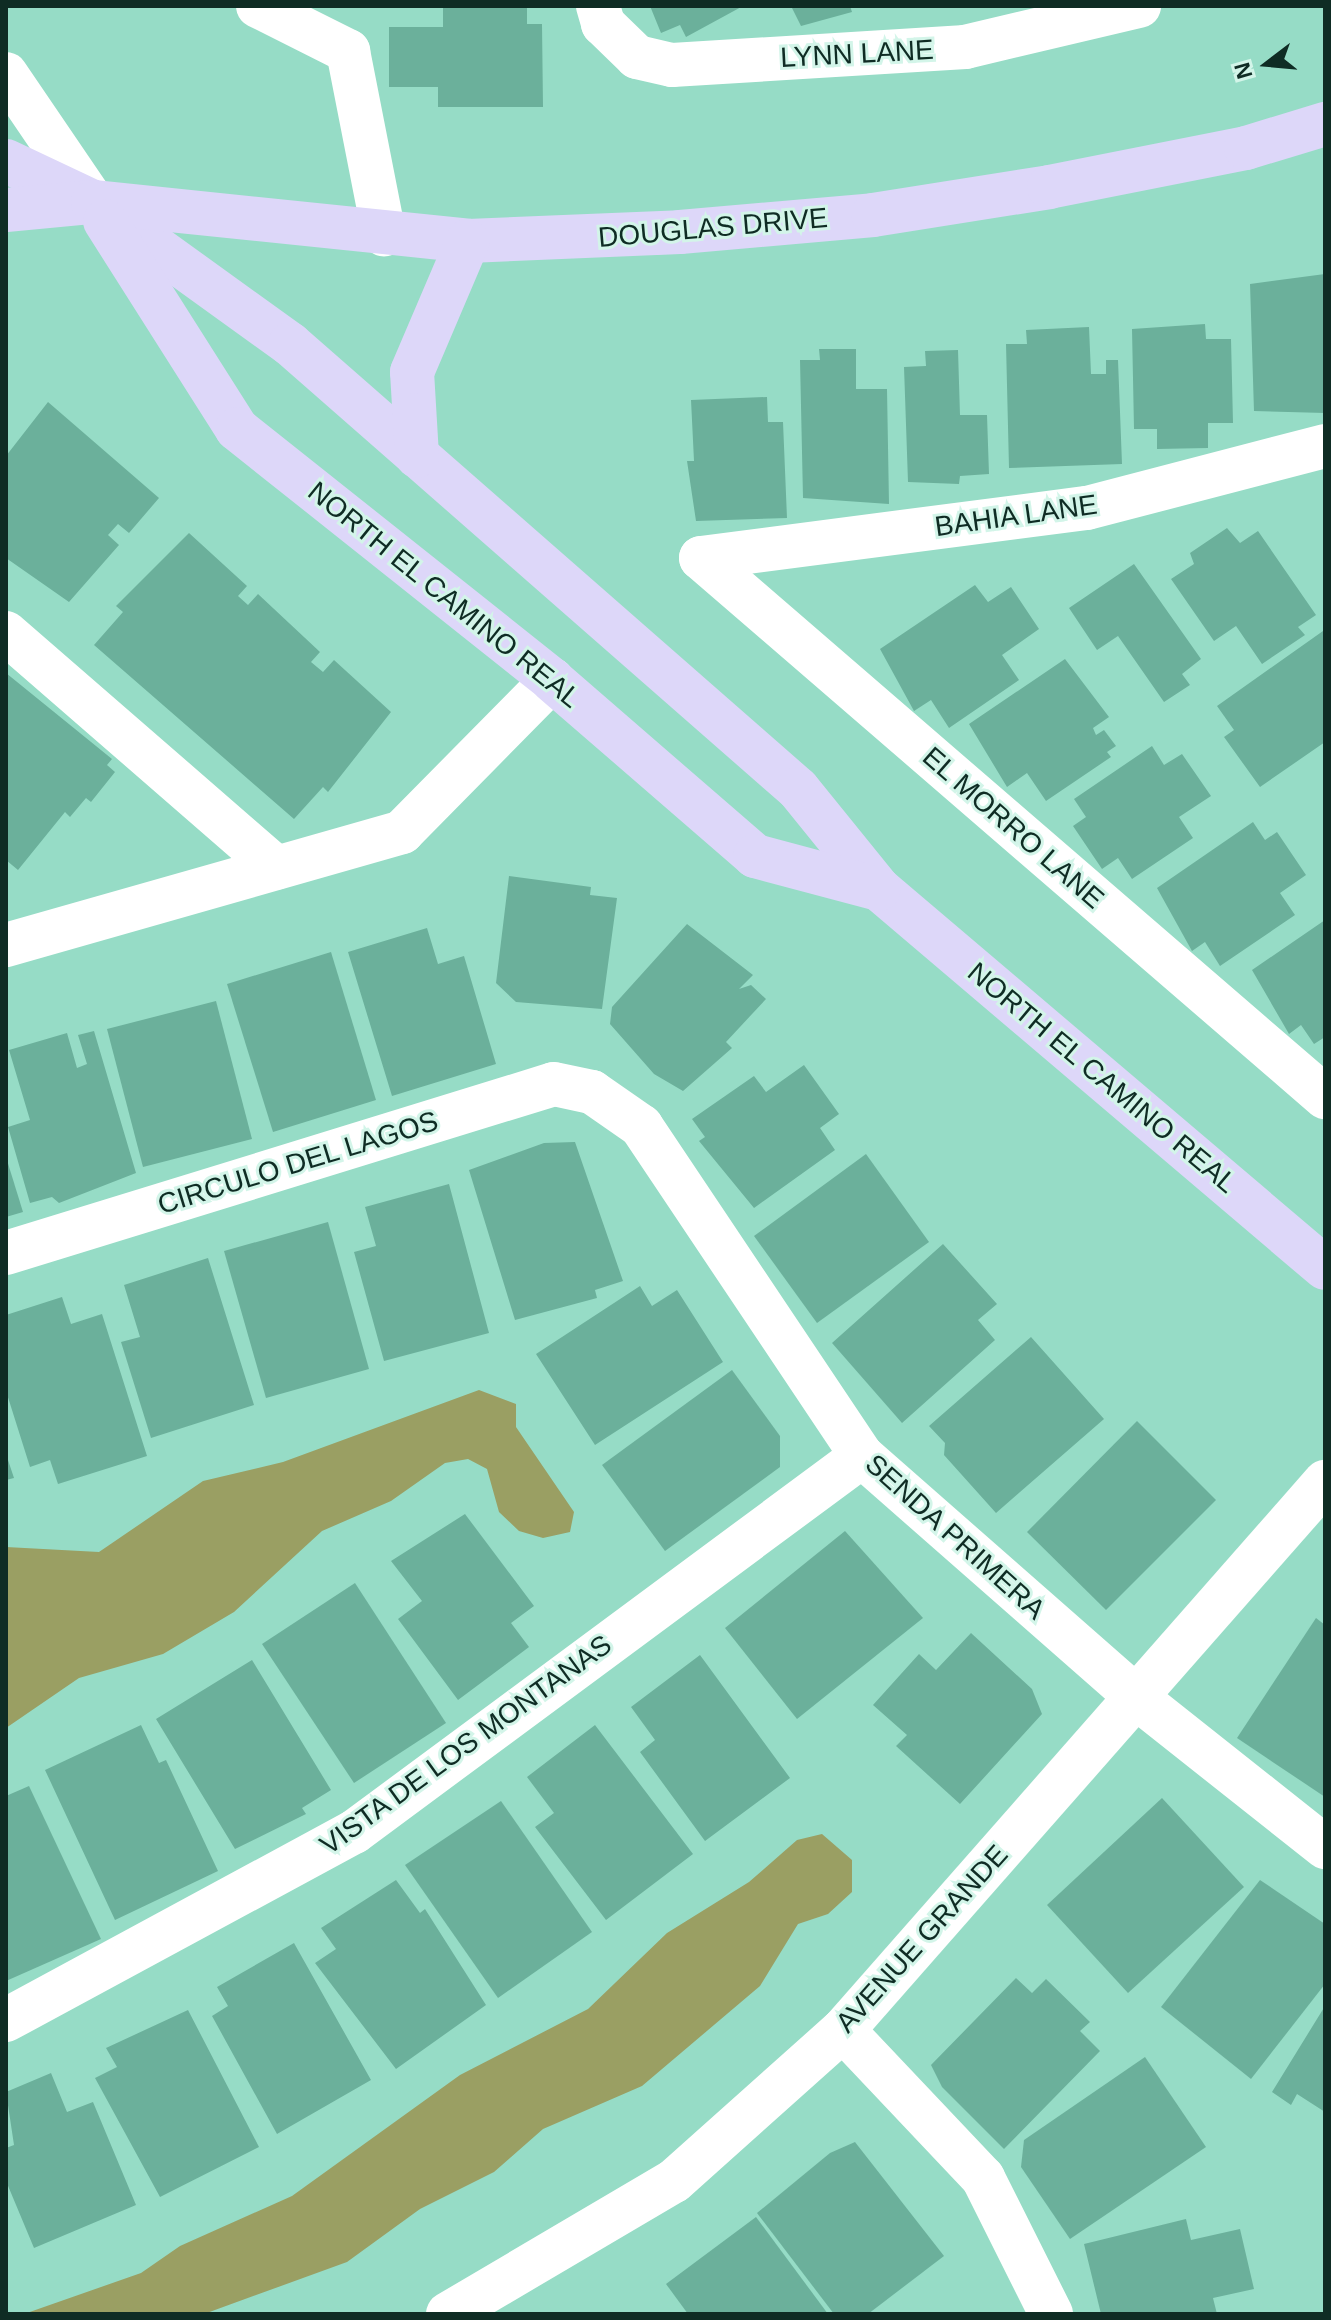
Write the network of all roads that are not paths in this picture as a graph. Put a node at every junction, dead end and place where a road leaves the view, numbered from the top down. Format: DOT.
graph roads {
  1 [pos="258,6"];
  2 [pos="598,6"];
  3 [pos="1139,6"];
  4 [pos="6,74"];
  5 [pos="1325,124"];
  6 [pos="6,161"];
  7 [pos="93,202"];
  8 [pos="6,210"];
  9 [pos="384,235"];
  10 [pos="468,241"];
  11 [pos="1325,446"];
  12 [pos="417,456"];
  13 [pos="701,558"];
  14 [pos="6,633"];
  15 [pos="552,680"];
  16 [pos="276,868"];
  17 [pos="879,889"];
  18 [pos="6,945"];
  19 [pos="592,1092"];
  20 [pos="1325,1097"];
  21 [pos="6,1253"];
  22 [pos="1325,1268"];
  23 [pos="862,1456"];
  24 [pos="1325,1482"];
  25 [pos="1137,1698"];
  26 [pos="1325,1847"];
  27 [pos="6,2020"];
  28 [pos="843,2030"];
  29 [pos="448,2314"];
  30 [pos="1051,2314"];
  1 -- 9 [label="street"];
  2 -- 3 [label="street, LYNN LANE"];
  4 -- 7 [label="street, NORTH EL CAMINO REAL"];
  5 -- 10 [label="main road, DOUGLAS DRIVE"];
  6 -- 7 [label="main road, DOUGLAS DRIVE"];
  7 -- 8 [label="main road, DOUGLAS DRIVE"];
  7 -- 9 [label="main road, DOUGLAS DRIVE"];
  7 -- 12 [label="main road, NORTH EL CAMINO REAL"];
  7 -- 15 [label="main road, NORTH EL CAMINO REAL"];
  9 -- 10 [label="main road, DOUGLAS DRIVE"];
  10 -- 12 [label="main road"];
  11 -- 13 [label="street, BAHIA LANE"];
  12 -- 17 [label="main road, NORTH EL CAMINO REAL"];
  13 -- 20 [label="street, EL MORRO LANE"];
  14 -- 16 [label="street"];
  15 -- 16 [label="street"];
  15 -- 17 [label="main road, NORTH EL CAMINO REAL"];
  16 -- 18 [label="street"];
  17 -- 22 [label="main road, NORTH EL CAMINO REAL"];
  19 -- 21 [label="street, CIRCULO DEL LAGOS"];
  19 -- 23 [label="street, SENDA PRIMERA"];
  23 -- 25 [label="street, SENDA PRIMERA"];
  23 -- 27 [label="street, VISTA DE LOS MONTANAS"];
  24 -- 25 [label="street, AVENUE GRANDE"];
  25 -- 26 [label="street, SENDA PRIMERA"];
  25 -- 28 [label="street, AVENUE GRANDE"];
  28 -- 29 [label="street, AVENUE GRANDE"];
  28 -- 30 [label="street"];
}
